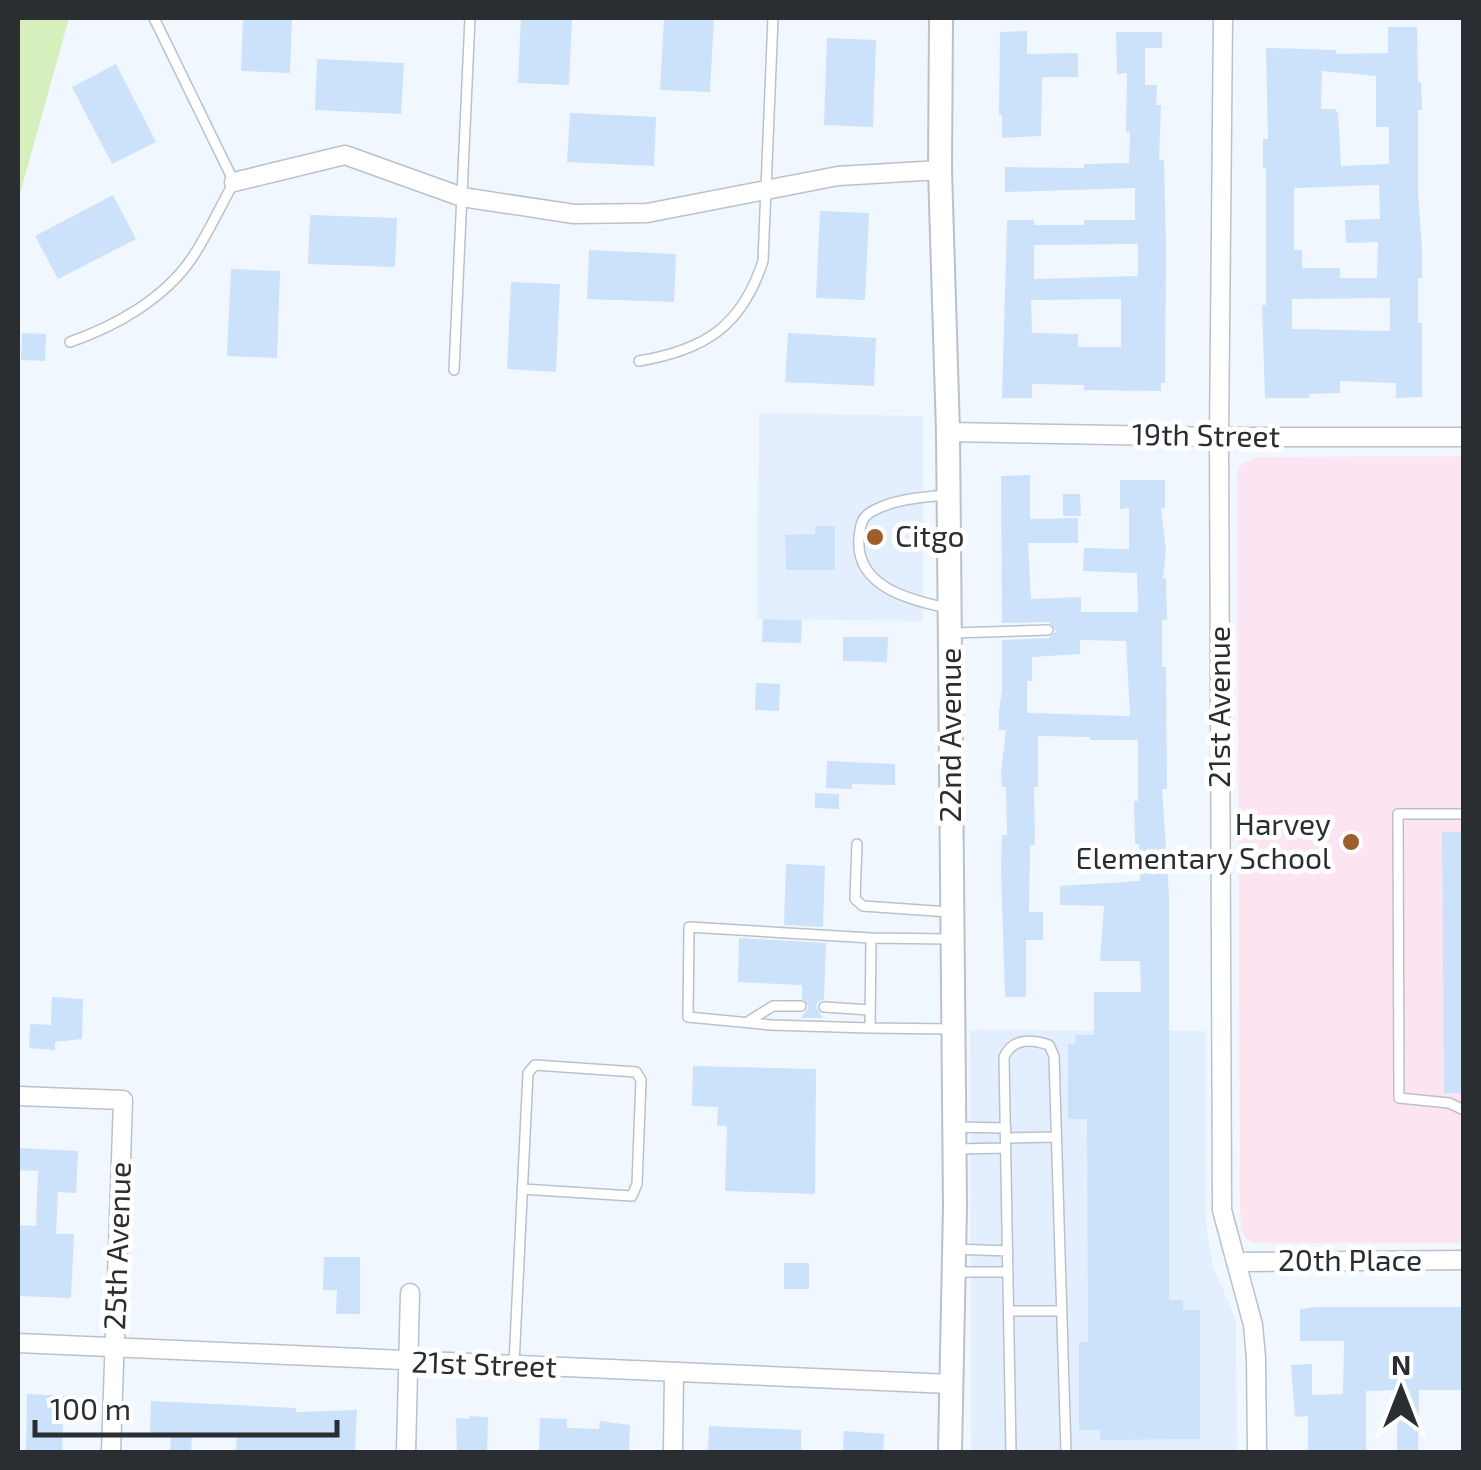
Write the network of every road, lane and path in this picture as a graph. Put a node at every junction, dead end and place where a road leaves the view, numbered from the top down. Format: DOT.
graph roads {
  1 [pos="154,18"];
  2 [pos="470,18"];
  3 [pos="773,18"];
  4 [pos="941,18"];
  5 [pos="1222,18"];
  6 [pos="940,170"];
  7 [pos="234,182"];
  8 [pos="768,192"];
  9 [pos="462,197"];
  10 [pos="70,342"];
  11 [pos="639,361"];
  12 [pos="454,370"];
  13 [pos="948,432"];
  14 [pos="1220,438"];
  15 [pos="1464,438"];
  16 [pos="948,494"];
  17 [pos="950,609"];
  18 [pos="1048,630"];
  19 [pos="950,634"];
  20 [pos="1464,814"];
  21 [pos="856,844"];
  22 [pos="952,912"];
  23 [pos="870,938"];
  24 [pos="952,940"];
  25 [pos="802,1006"];
  26 [pos="824,1008"];
  27 [pos="870,1010"];
  28 [pos="746,1022"];
  29 [pos="870,1028"];
  30 [pos="953,1029"];
  31 [pos="18,1096"];
  32 [pos="1464,1110"];
  33 [pos="1056,1137"];
  34 [pos="954,1138"];
  35 [pos="1006,1138"];
  36 [pos="522,1189"];
  37 [pos="1008,1251"];
  38 [pos="953,1260"];
  39 [pos="1464,1260"];
  40 [pos="1236,1262"];
  41 [pos="1008,1272"];
  42 [pos="410,1292"];
  43 [pos="1008,1311"];
  44 [pos="1061,1311"];
  45 [pos="18,1343"];
  46 [pos="115,1347"];
  47 [pos="409,1362"];
  48 [pos="514,1366"];
  49 [pos="674,1372"];
  50 [pos="950,1384"];
  51 [pos="111,1452"];
  52 [pos="406,1452"];
  53 [pos="673,1452"];
  54 [pos="950,1452"];
  55 [pos="1011,1452"];
  56 [pos="1066,1452"];
  57 [pos="1257,1452"];
  1 -- 7 [label="lane"];
  2 -- 9 [label="lane"];
  3 -- 8 [label="lane"];
  4 -- 6 [label="street, 22nd Avenue"];
  5 -- 14 [label="street, 21st Avenue"];
  6 -- 8 [label="street"];
  6 -- 13 [label="street, 22nd Avenue"];
  7 -- 9 [label="street"];
  7 -- 10 [label="lane"];
  8 -- 9 [label="street"];
  8 -- 11 [label="lane"];
  9 -- 12 [label="lane"];
  13 -- 14 [label="street, 19th Street"];
  13 -- 16 [label="street, 22nd Avenue"];
  14 -- 15 [label="street, 19th Street"];
  14 -- 40 [label="street, 21st Avenue"];
  16 -- 17 [label="street, 22nd Avenue"];
  16 -- 17 [label="lane"];
  17 -- 19 [label="street, 22nd Avenue"];
  18 -- 19 [label="lane"];
  19 -- 22 [label="street, 22nd Avenue"];
  20 -- 32 [label="lane"];
  21 -- 22 [label="lane"];
  22 -- 24 [label="street, 22nd Avenue"];
  23 -- 24 [label="lane"];
  23 -- 27 [label="lane"];
  23 -- 28 [label="lane"];
  24 -- 30 [label="street, 22nd Avenue"];
  25 -- 28 [label="lane"];
  26 -- 27 [label="lane"];
  27 -- 29 [label="lane"];
  28 -- 29 [label="lane"];
  29 -- 30 [label="lane"];
  30 -- 34 [label="street, 22nd Avenue"];
  31 -- 46 [label="street, 25th Avenue"];
  33 -- 35 [label="lane"];
  33 -- 35 [label="lane"];
  33 -- 44 [label="lane"];
  34 -- 35 [label="lane"];
  34 -- 35 [label="lane"];
  34 -- 38 [label="street, 22nd Avenue"];
  35 -- 37 [label="lane"];
  36 -- 36 [label="lane"];
  36 -- 48 [label="lane"];
  37 -- 38 [label="lane"];
  37 -- 41 [label="lane"];
  38 -- 41 [label="lane"];
  38 -- 50 [label="street, 22nd Avenue"];
  39 -- 40 [label="street, 20th Place"];
  40 -- 57 [label="street, 21st Avenue"];
  41 -- 43 [label="lane"];
  42 -- 47 [label="street"];
  43 -- 44 [label="lane"];
  43 -- 55 [label="lane"];
  44 -- 56 [label="lane"];
  45 -- 46 [label="street, 21st Street"];
  46 -- 47 [label="street, 21st Street"];
  46 -- 51 [label="street, 25th Avenue"];
  47 -- 48 [label="street, 21st Street"];
  47 -- 52 [label="street"];
  48 -- 49 [label="street, 21st Street"];
  49 -- 50 [label="street, 21st Street"];
  49 -- 53 [label="street"];
  50 -- 54 [label="street, 22nd Avenue"];
}
